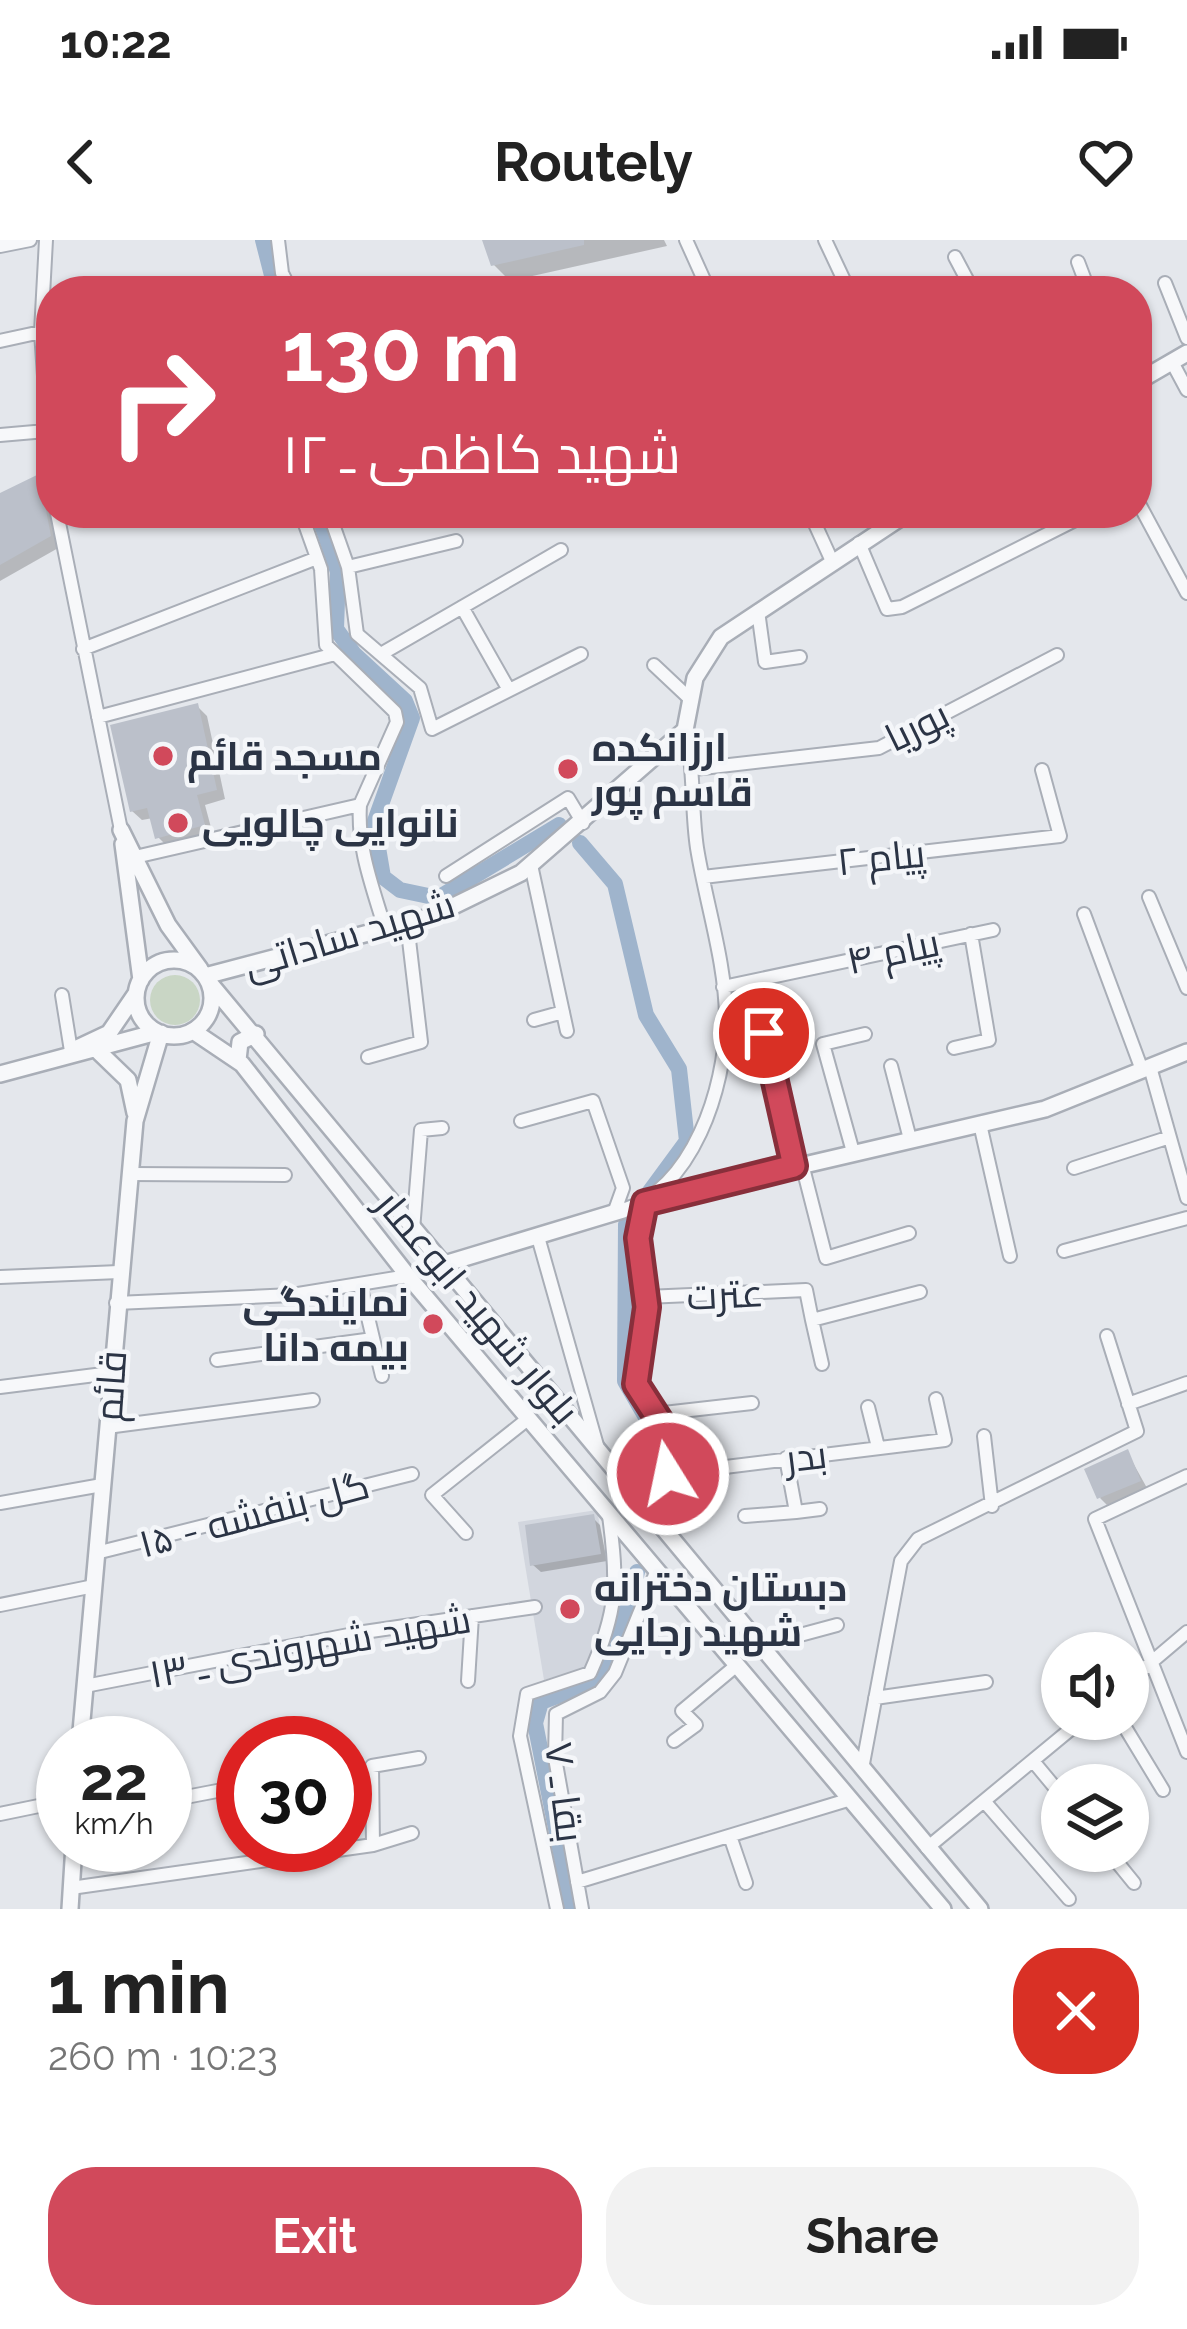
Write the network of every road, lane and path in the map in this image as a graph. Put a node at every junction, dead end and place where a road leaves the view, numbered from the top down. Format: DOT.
graph roads {
  1 [pos="30,240"];
  2 [pos="46,240"];
  3 [pos="278,240"];
  4 [pos="686,240"];
  5 [pos="825,240"];
  6 [pos="0,246"];
  7 [pos="956,257"];
  8 [pos="1078,262"];
  9 [pos="44,276"];
  10 [pos="284,276"];
  11 [pos="702,276"];
  12 [pos="842,276"];
  13 [pos="966,276"];
  14 [pos="1083,276"];
  15 [pos="1165,283"];
  16 [pos="36,333"];
  17 [pos="1187,338"];
  18 [pos="0,341"];
  19 [pos="1180,357"];
  20 [pos="1152,373"];
  21 [pos="1187,390"];
  22 [pos="36,432"];
  23 [pos="0,435"];
  24 [pos="61,528"];
  25 [pos="306,528"];
  26 [pos="334,528"];
  27 [pos="817,528"];
  28 [pos="884,528"];
  29 [pos="1059,528"];
  30 [pos="1152,528"];
  31 [pos="455,541"];
  32 [pos="859,543"];
  33 [pos="562,550"];
  34 [pos="317,558"];
  35 [pos="831,559"];
  36 [pos="348,567"];
  37 [pos="1187,593"];
  38 [pos="462,607"];
  39 [pos="758,610"];
  40 [pos="83,649"];
  41 [pos="334,654"];
  42 [pos="381,654"];
  43 [pos="581,654"];
  44 [pos="1058,655"];
  45 [pos="800,656"];
  46 [pos="654,665"];
  47 [pos="509,690"];
  48 [pos="688,698"];
  49 [pos="98,717"];
  50 [pos="685,730"];
  51 [pos="694,769"];
  52 [pos="1042,770"];
  53 [pos="360,805"];
  54 [pos="583,823"];
  55 [pos="121,830"];
  56 [pos="135,857"];
  57 [pos="530,866"];
  58 [pos="446,876"];
  59 [pos="703,877"];
  60 [pos="1149,896"];
  61 [pos="1084,914"];
  62 [pos="407,923"];
  63 [pos="385,928"];
  64 [pos="993,930"];
  65 [pos="971,934"];
  66 [pos="205,976"];
  67 [pos="139,986"];
  68 [pos="723,988"];
  69 [pos="1187,988"];
  70 [pos="62,995"];
  71 [pos="563,1012"];
  72 [pos="534,1020"];
  73 [pos="193,1031"];
  74 [pos="567,1031"];
  75 [pos="159,1033"];
  76 [pos="764,1033"];
  77 [pos="256,1034"];
  78 [pos="865,1034"];
  79 [pos="953,1048"];
  80 [pos="71,1051"];
  81 [pos="99,1052"];
  82 [pos="1187,1052"];
  83 [pos="368,1057"];
  84 [pos="238,1060"];
  85 [pos="38,1064"];
  86 [pos="891,1066"];
  87 [pos="1146,1068"];
  88 [pos="0,1074"];
  89 [pos="135,1121"];
  90 [pos="521,1121"];
  91 [pos="980,1124"];
  92 [pos="442,1128"];
  93 [pos="1168,1138"];
  94 [pos="910,1139"];
  95 [pos="853,1152"];
  96 [pos="798,1165"];
  97 [pos="1074,1168"];
  98 [pos="130,1174"];
  99 [pos="285,1175"];
  100 [pos="1187,1198"];
  101 [pos="650,1202"];
  102 [pos="619,1212"];
  103 [pos="1187,1218"];
  104 [pos="413,1231"];
  105 [pos="909,1233"];
  106 [pos="538,1237"];
  107 [pos="1064,1251"];
  108 [pos="1010,1256"];
  109 [pos="441,1264"];
  110 [pos="119,1272"];
  111 [pos="409,1276"];
  112 [pos="0,1277"];
  113 [pos="360,1283"];
  114 [pos="920,1292"];
  115 [pos="646,1298"];
  116 [pos="116,1303"];
  117 [pos="812,1320"];
  118 [pos="1107,1336"];
  119 [pos="373,1339"];
  120 [pos="217,1360"];
  121 [pos="822,1364"];
  122 [pos="111,1373"];
  123 [pos="382,1376"];
  124 [pos="1187,1383"];
  125 [pos="0,1388"];
  126 [pos="936,1399"];
  127 [pos="314,1400"];
  128 [pos="752,1403"];
  129 [pos="1128,1404"];
  130 [pos="868,1407"];
  131 [pos="656,1414"];
  132 [pos="529,1418"];
  133 [pos="107,1426"];
  134 [pos="984,1436"];
  135 [pos="878,1448"];
  136 [pos="598,1454"];
  137 [pos="787,1458"];
  138 [pos="412,1474"];
  139 [pos="668,1474"];
  140 [pos="1187,1476"];
  141 [pos="102,1485"];
  142 [pos="0,1503"];
  143 [pos="992,1506"];
  144 [pos="820,1509"];
  145 [pos="796,1512"];
  146 [pos="609,1513"];
  147 [pos="745,1516"];
  148 [pos="652,1518"];
  149 [pos="466,1533"];
  150 [pos="96,1553"];
  151 [pos="657,1570"];
  152 [pos="94,1586"];
  153 [pos="0,1605"];
  154 [pos="535,1607"];
  155 [pos="472,1616"];
  156 [pos="837,1624"];
  157 [pos="1187,1632"];
  158 [pos="759,1646"];
  159 [pos="1153,1660"];
  160 [pos="1149,1664"];
  161 [pos="737,1665"];
  162 [pos="467,1681"];
  163 [pos="986,1682"];
  164 [pos="85,1687"];
  165 [pos="875,1698"];
  166 [pos="82,1716"];
  167 [pos="1058,1740"];
  168 [pos="1133,1740"];
  169 [pos="674,1741"];
  170 [pos="1187,1752"];
  171 [pos="419,1758"];
  172 [pos="1033,1761"];
  173 [pos="862,1770"];
  174 [pos="1041,1771"];
  175 [pos="1163,1790"];
  176 [pos="851,1799"];
  177 [pos="984,1801"];
  178 [pos="36,1807"];
  179 [pos="0,1814"];
  180 [pos="412,1833"];
  181 [pos="730,1836"];
  182 [pos="373,1845"];
  183 [pos="927,1848"];
  184 [pos="72,1872"];
  185 [pos="1125,1872"];
  186 [pos="578,1882"];
  187 [pos="746,1883"];
  188 [pos="1134,1883"];
  189 [pos="71,1888"];
  190 [pos="1069,1899"];
  191 [pos="70,1909"];
  192 [pos="557,1909"];
  193 [pos="582,1909"];
  194 [pos="943,1909"];
  195 [pos="980,1909"];
  1 -- 6 [label="street"];
  2 -- 9 [label="street"];
  3 -- 10 [label="street"];
  4 -- 11 [label="street"];
  5 -- 12 [label="street"];
  7 -- 13 [label="street"];
  8 -- 14 [label="street"];
  15 -- 17 [label="street"];
  16 -- 18 [label="street"];
  19 -- 20 [label="street"];
  19 -- 21 [label="street"];
  22 -- 23 [label="street"];
  24 -- 40 [label="street"];
  25 -- 34 [label="street"];
  26 -- 36 [label="street"];
  27 -- 35 [label="street"];
  28 -- 32 [label="street"];
  29 -- 32 [label="street"];
  30 -- 37 [label="street"];
  31 -- 36 [label="street"];
  32 -- 35 [label="street"];
  33 -- 38 [label="street"];
  34 -- 40 [label="street"];
  34 -- 41 [label="street"];
  35 -- 39 [label="street"];
  36 -- 42 [label="street"];
  38 -- 42 [label="street"];
  38 -- 47 [label="street"];
  39 -- 45 [label="street"];
  39 -- 48 [label="street"];
  40 -- 49 [label="street"];
  41 -- 49 [label="street"];
  41 -- 53 [label="street"];
  42 -- 47 [label="street"];
  43 -- 47 [label="street"];
  44 -- 51 [label="street, پوریا"];
  46 -- 48 [label="street"];
  48 -- 50 [label="street"];
  49 -- 55 [label="street"];
  50 -- 51 [label="street"];
  50 -- 54 [label="street, شهید ساداتی"];
  51 -- 59 [label="street"];
  52 -- 59 [label="street, پیام ۲"];
  53 -- 56 [label="street"];
  53 -- 63 [label="street"];
  54 -- 57 [label="street, شهید ساداتی"];
  54 -- 58 [label="street"];
  55 -- 56 [label="street, بلوار شهید ابوعمار"];
  55 -- 67 [label="street"];
  56 -- 66 [label="street, بلوار شهید ابوعمار"];
  57 -- 62 [label="street, شهید ساداتی"];
  57 -- 71 [label="street"];
  59 -- 68 [label="street"];
  60 -- 69 [label="street"];
  61 -- 87 [label="street"];
  62 -- 63 [label="street, شهید ساداتی"];
  62 -- 83 [label="street"];
  63 -- 66 [label="street, شهید ساداتی"];
  64 -- 65 [label="street, پیام ۴"];
  65 -- 68 [label="street, پیام ۴"];
  65 -- 79 [label="street"];
  66 -- 67 [label="street"];
  66 -- 73 [label="street"];
  66 -- 77 [label="street, بلوار شهید ابوعمار"];
  67 -- 75 [label="street"];
  67 -- 80 [label="street"];
  68 -- 101 [label="street"];
  70 -- 80 [label="street"];
  71 -- 72 [label="street"];
  71 -- 74 [label="street"];
  73 -- 75 [label="street"];
  73 -- 84 [label="street, بلوار شهید ابوعمار"];
  75 -- 81 [label="street"];
  75 -- 89 [label="street, قائم"];
  76 -- 96 [label="street"];
  77 -- 84 [label="street"];
  77 -- 104 [label="street, بلوار شهید ابوعمار"];
  78 -- 95 [label="street"];
  80 -- 85 [label="street"];
  81 -- 85 [label="street"];
  81 -- 89 [label="street"];
  82 -- 87 [label="street"];
  84 -- 111 [label="street, بلوار شهید ابوعمار"];
  85 -- 88 [label="street"];
  86 -- 94 [label="street"];
  87 -- 91 [label="street"];
  87 -- 93 [label="street"];
  89 -- 98 [label="street, قائم"];
  90 -- 102 [label="street"];
  91 -- 94 [label="street"];
  91 -- 108 [label="street"];
  92 -- 104 [label="street"];
  93 -- 97 [label="street"];
  93 -- 100 [label="street"];
  94 -- 95 [label="street"];
  95 -- 96 [label="street"];
  96 -- 101 [label="street"];
  96 -- 105 [label="street"];
  98 -- 99 [label="street"];
  98 -- 110 [label="street, قائم"];
  101 -- 102 [label="street"];
  101 -- 115 [label="street"];
  102 -- 106 [label="street"];
  103 -- 107 [label="street"];
  104 -- 109 [label="street, بلوار شهید ابوعمار"];
  106 -- 109 [label="street"];
  106 -- 136 [label="street"];
  109 -- 136 [label="street, بلوار شهید ابوعمار"];
  110 -- 112 [label="street"];
  110 -- 116 [label="street, قائم"];
  111 -- 113 [label="street"];
  111 -- 132 [label="street, بلوار شهید ابوعمار"];
  113 -- 116 [label="street"];
  113 -- 119 [label="street"];
  114 -- 117 [label="street, عترت"];
  115 -- 117 [label="street, عترت"];
  115 -- 131 [label="street"];
  116 -- 122 [label="street, قائم"];
  117 -- 121 [label="street"];
  118 -- 129 [label="street"];
  119 -- 120 [label="street"];
  119 -- 123 [label="street"];
  122 -- 125 [label="street"];
  122 -- 133 [label="street, قائم"];
  124 -- 129 [label="street"];
  126 -- 135 [label="street, بدر"];
  127 -- 133 [label="street"];
  128 -- 131 [label="street"];
  129 -- 143 [label="street"];
  130 -- 135 [label="street"];
  131 -- 139 [label="street"];
  132 -- 146 [label="street, بلوار شهید ابوعمار"];
  132 -- 149 [label="street"];
  133 -- 141 [label="street, قائم"];
  134 -- 143 [label="street"];
  135 -- 137 [label="street, بدر"];
  136 -- 148 [label="street, بلوار شهید ابوعمار"];
  137 -- 139 [label="street, بدر"];
  137 -- 145 [label="street"];
  138 -- 150 [label="street, گل بنفشه - ۱۵"];
  139 -- 148 [label="street"];
  140 -- 159 [label="street"];
  141 -- 142 [label="street"];
  141 -- 150 [label="street, قائم"];
  143 -- 165 [label="street"];
  144 -- 145 [label="street"];
  145 -- 147 [label="street"];
  146 -- 151 [label="street, بلوار شهید ابوعمار"];
  146 -- 192 [label="street"];
  148 -- 158 [label="street, بلوار شهید ابوعمار"];
  150 -- 152 [label="street, قائم"];
  151 -- 161 [label="street, بلوار شهید ابوعمار"];
  151 -- 186 [label="street, بقا ـ ۷"];
  152 -- 153 [label="street"];
  152 -- 164 [label="street, قائم"];
  154 -- 155 [label="street, شهید شهروندی ـ ۱۳"];
  155 -- 162 [label="street"];
  155 -- 164 [label="street, شهید شهروندی ـ ۱۳"];
  156 -- 158 [label="street"];
  157 -- 159 [label="street"];
  158 -- 173 [label="street, بلوار شهید ابوعمار"];
  159 -- 160 [label="street"];
  159 -- 170 [label="street"];
  161 -- 169 [label="street"];
  161 -- 176 [label="street, بلوار شهید ابوعمار"];
  163 -- 165 [label="street"];
  164 -- 166 [label="street, قائم"];
  165 -- 173 [label="street"];
  167 -- 172 [label="street"];
  168 -- 175 [label="street"];
  171 -- 182 [label="street"];
  172 -- 174 [label="street"];
  172 -- 177 [label="street"];
  173 -- 183 [label="street, بلوار شهید ابوعمار"];
  176 -- 181 [label="street"];
  176 -- 194 [label="street, بلوار شهید ابوعمار"];
  177 -- 183 [label="street"];
  177 -- 190 [label="street"];
  178 -- 179 [label="street"];
  180 -- 182 [label="street"];
  181 -- 186 [label="street"];
  181 -- 187 [label="street"];
  182 -- 189 [label="street"];
  183 -- 195 [label="street, بلوار شهید ابوعمار"];
  184 -- 189 [label="street"];
  185 -- 188 [label="street"];
  186 -- 193 [label="street, بقا ـ ۷"];
  189 -- 191 [label="street"];
}
